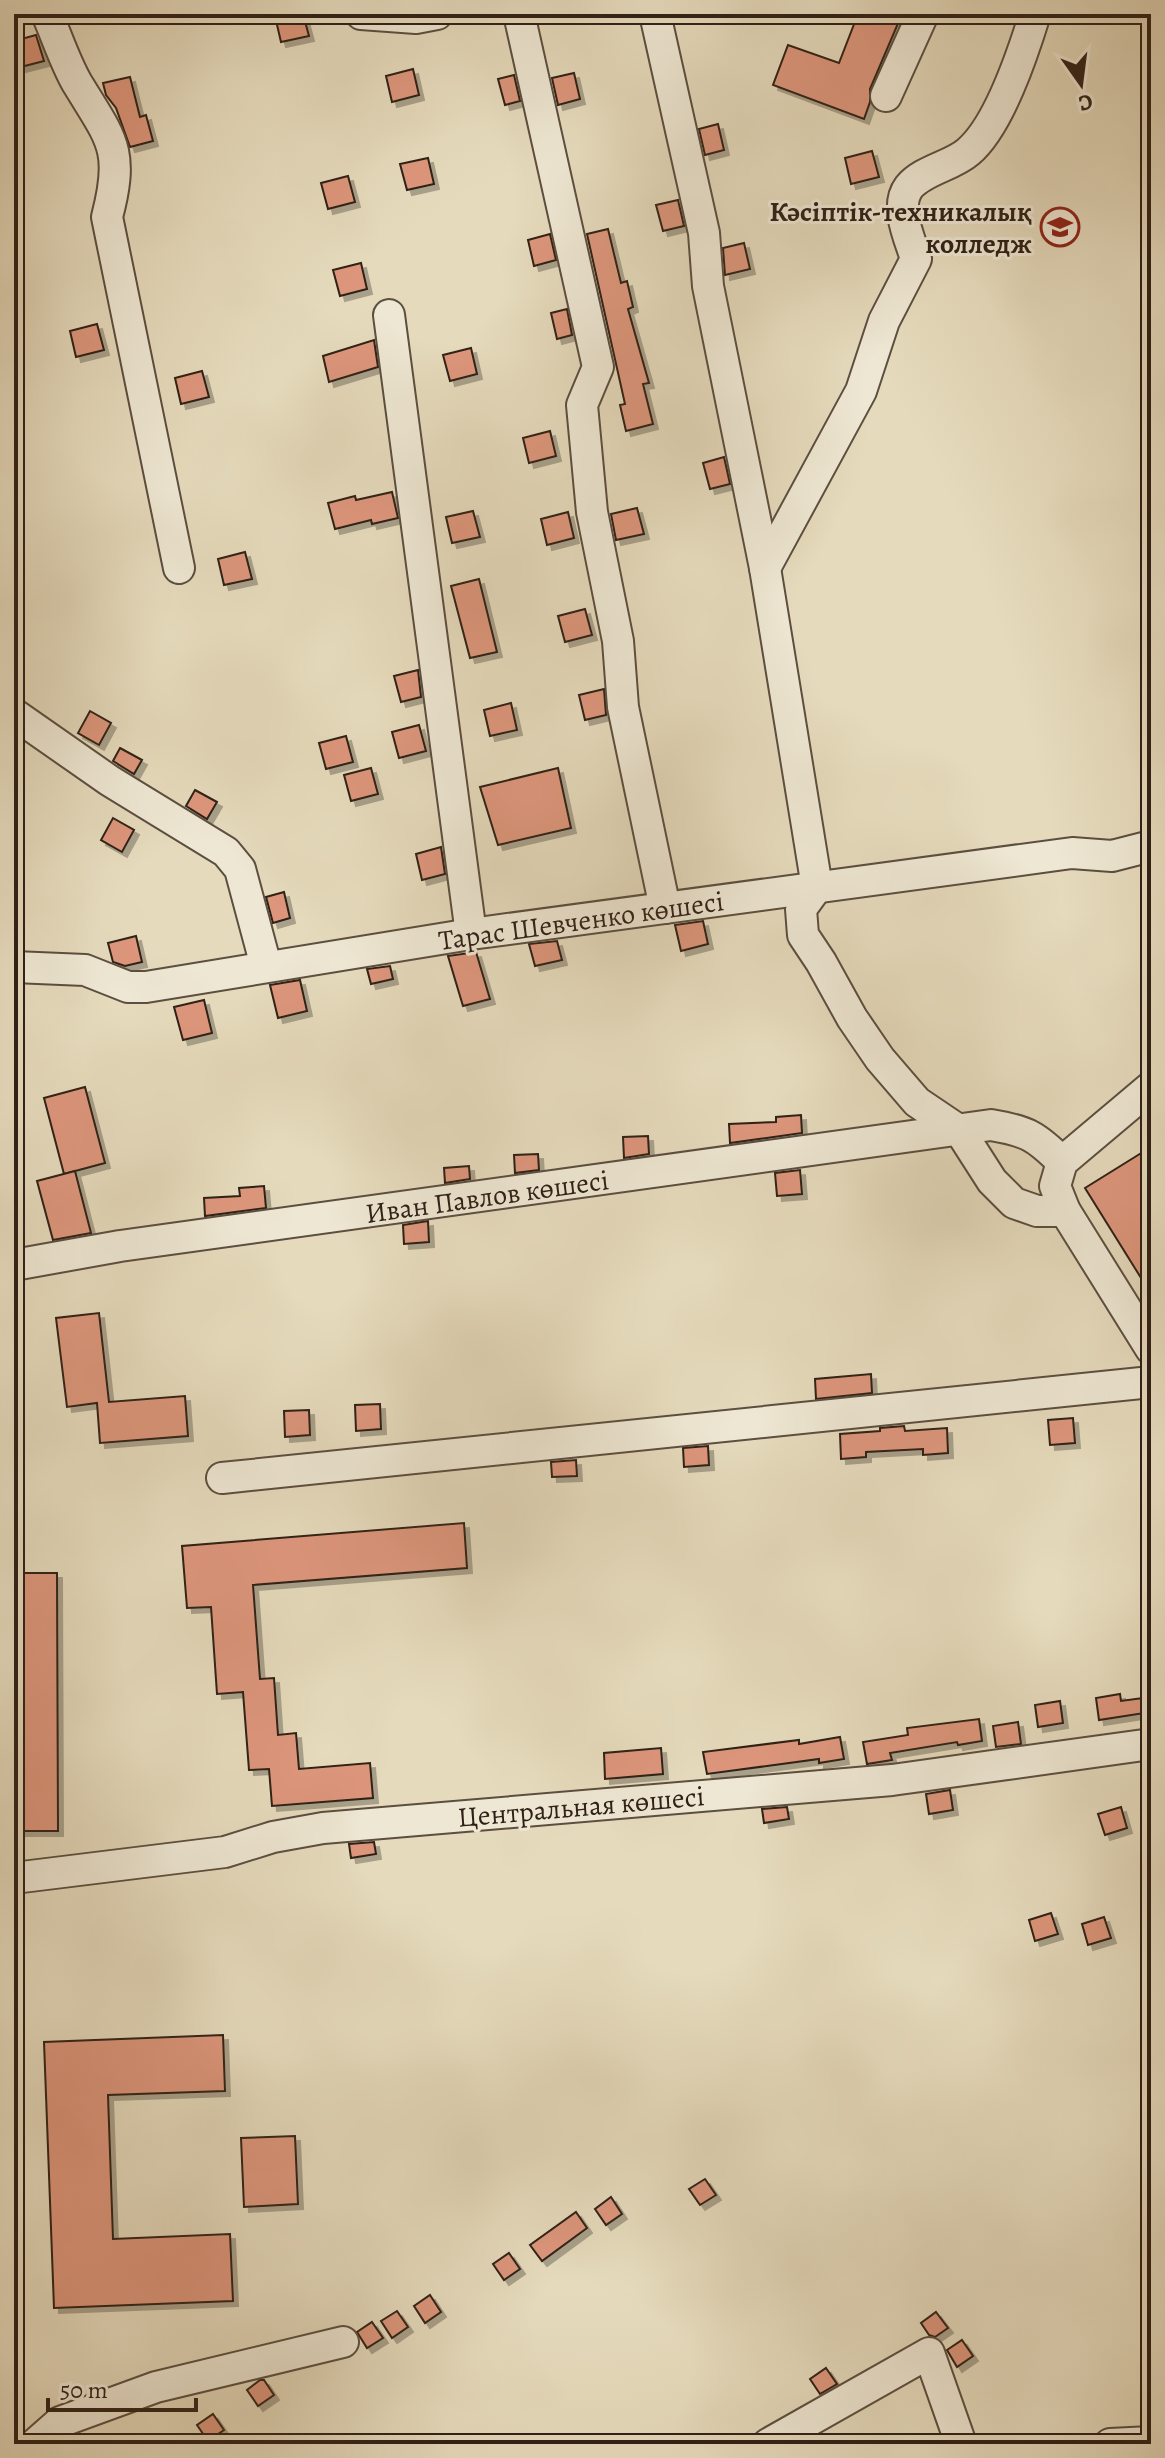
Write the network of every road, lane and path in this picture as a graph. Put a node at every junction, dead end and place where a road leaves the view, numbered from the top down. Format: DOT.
graph roads {
  1 [pos="47,14"];
  2 [pos="361,14"];
  3 [pos="437,14"];
  4 [pos="519,14"];
  5 [pos="655,14"];
  6 [pos="923,14"];
  7 [pos="1035,14"];
  8 [pos="886,96"];
  9 [pos="389,315"];
  10 [pos="179,568"];
  11 [pos="765,568"];
  12 [pos="14,714"];
  13 [pos="1151,846"];
  14 [pos="817,887"];
  15 [pos="665,908"];
  16 [pos="471,934"];
  17 [pos="266,966"];
  18 [pos="14,967"];
  19 [pos="1151,1087"];
  20 [pos="960,1131"];
  21 [pos="1062,1162"];
  22 [pos="1065,1211"];
  23 [pos="14,1265"];
  24 [pos="1151,1349"];
  25 [pos="1151,1382"];
  26 [pos="222,1478"];
  27 [pos="1151,1744"];
  28 [pos="14,1878"];
  29 [pos="343,2342"];
  30 [pos="1151,2442"];
  31 [pos="35,2444"];
  32 [pos="768,2444"];
  33 [pos="961,2444"];
  34 [pos="1110,2444"];
  1 -- 10 [label="street"];
  2 -- 3 [label="street"];
  4 -- 15 [label="street"];
  5 -- 11 [label="street"];
  6 -- 8 [label="street"];
  7 -- 11 [label="street"];
  9 -- 16 [label="street"];
  11 -- 14 [label="street"];
  12 -- 17 [label="street"];
  13 -- 14 [label="street, Тарас Шевченко көшесі"];
  14 -- 15 [label="street, Тарас Шевченко көшесі"];
  14 -- 20 [label="street"];
  15 -- 16 [label="street, Тарас Шевченко көшесі"];
  16 -- 17 [label="street, Тарас Шевченко көшесі"];
  17 -- 18 [label="street, Тарас Шевченко көшесі"];
  19 -- 21 [label="street"];
  20 -- 21 [label="street, Иван Павлов көшесі"];
  20 -- 22 [label="street"];
  20 -- 23 [label="street, Иван Павлов көшесі"];
  21 -- 22 [label="street"];
  22 -- 24 [label="street"];
  25 -- 26 [label="street"];
  27 -- 28 [label="street, Центральная көшесі"];
  29 -- 31 [label="street"];
  30 -- 34 [label="street"];
  32 -- 33 [label="street"];
}
